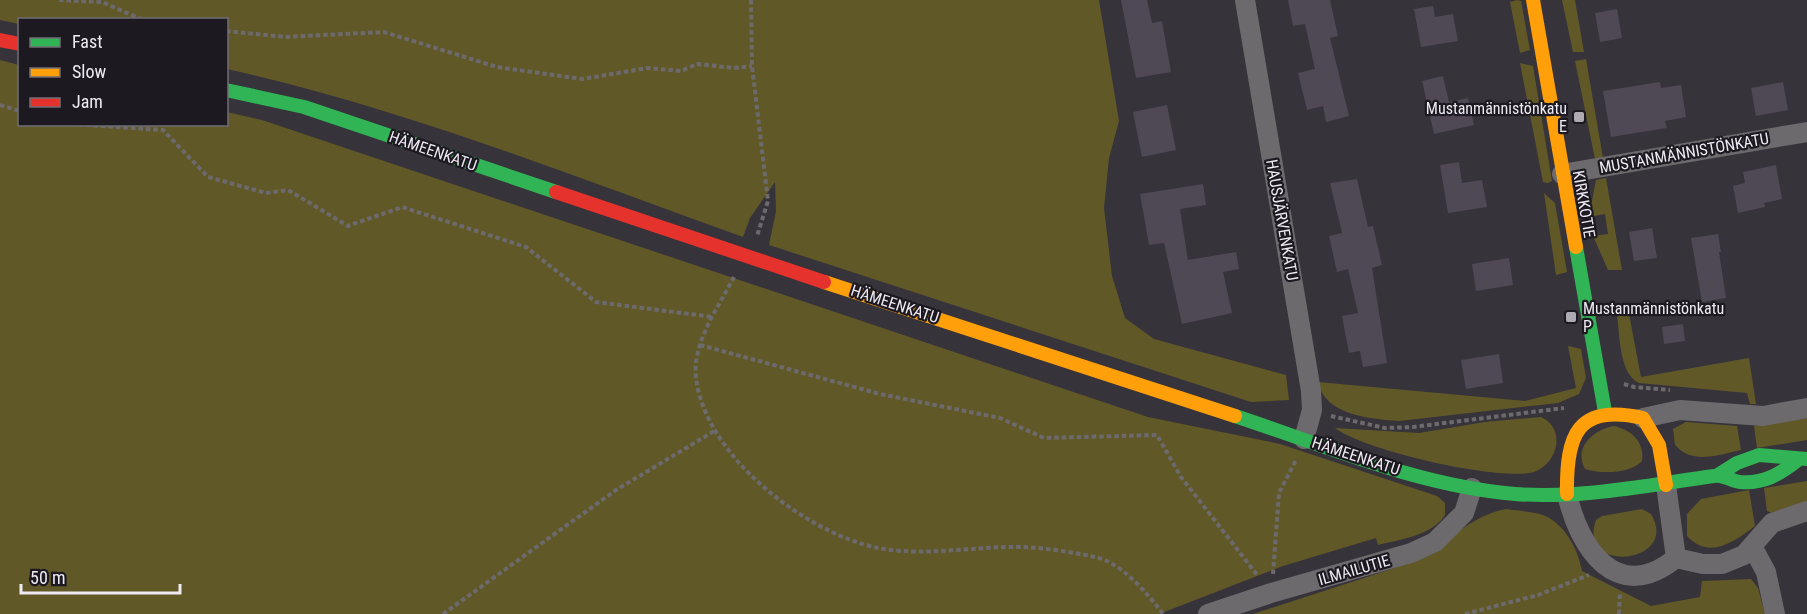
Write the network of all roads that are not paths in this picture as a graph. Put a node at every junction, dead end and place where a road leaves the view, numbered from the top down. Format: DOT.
graph roads {
  1 [pos="1245,0"];
  2 [pos="1533,0"];
  3 [pos="0,40"];
  4 [pos="18,44"];
  5 [pos="228,90"];
  6 [pos="1807,132"];
  7 [pos="1562,174"];
  8 [pos="1807,408"];
  9 [pos="1605,412"];
  10 [pos="1643,418"];
  11 [pos="1304,439"];
  12 [pos="1802,460"];
  13 [pos="1718,476"];
  14 [pos="1666,485"];
  15 [pos="1472,488"];
  16 [pos="1568,494"];
  17 [pos="1807,511"];
  18 [pos="1753,548"];
  19 [pos="1676,558"];
  20 [pos="1219,612"];
  21 [pos="1775,614"];
  1 -- 11 [label="street, HAUSJÄRVENKATU"];
  2 -- 7 [label="main road, KIRKKOTIE"];
  3 -- 4 [label="main road"];
  5 -- 11 [label="main road, HÄMEENKATU"];
  6 -- 7 [label="street, MUSTANMÄNNISTÖNKATU"];
  7 -- 9 [label="main road, KIRKKOTIE"];
  8 -- 10 [label="street"];
  9 -- 10 [label="main road"];
  9 -- 16 [label="main road"];
  10 -- 14 [label="main road"];
  11 -- 15 [label="main road, HÄMEENKATU"];
  12 -- 13 [label="main road, HÄMEENKATU"];
  12 -- 13 [label="main road, HÄMEENKATU"];
  13 -- 14 [label="main road, HÄMEENKATU"];
  14 -- 16 [label="main road, HÄMEENKATU"];
  14 -- 19 [label="street"];
  15 -- 16 [label="main road, HÄMEENKATU"];
  15 -- 20 [label="street, ILMAILUTIE"];
  16 -- 19 [label="street"];
  17 -- 18 [label="street"];
  18 -- 19 [label="street"];
  18 -- 21 [label="street"];
}
